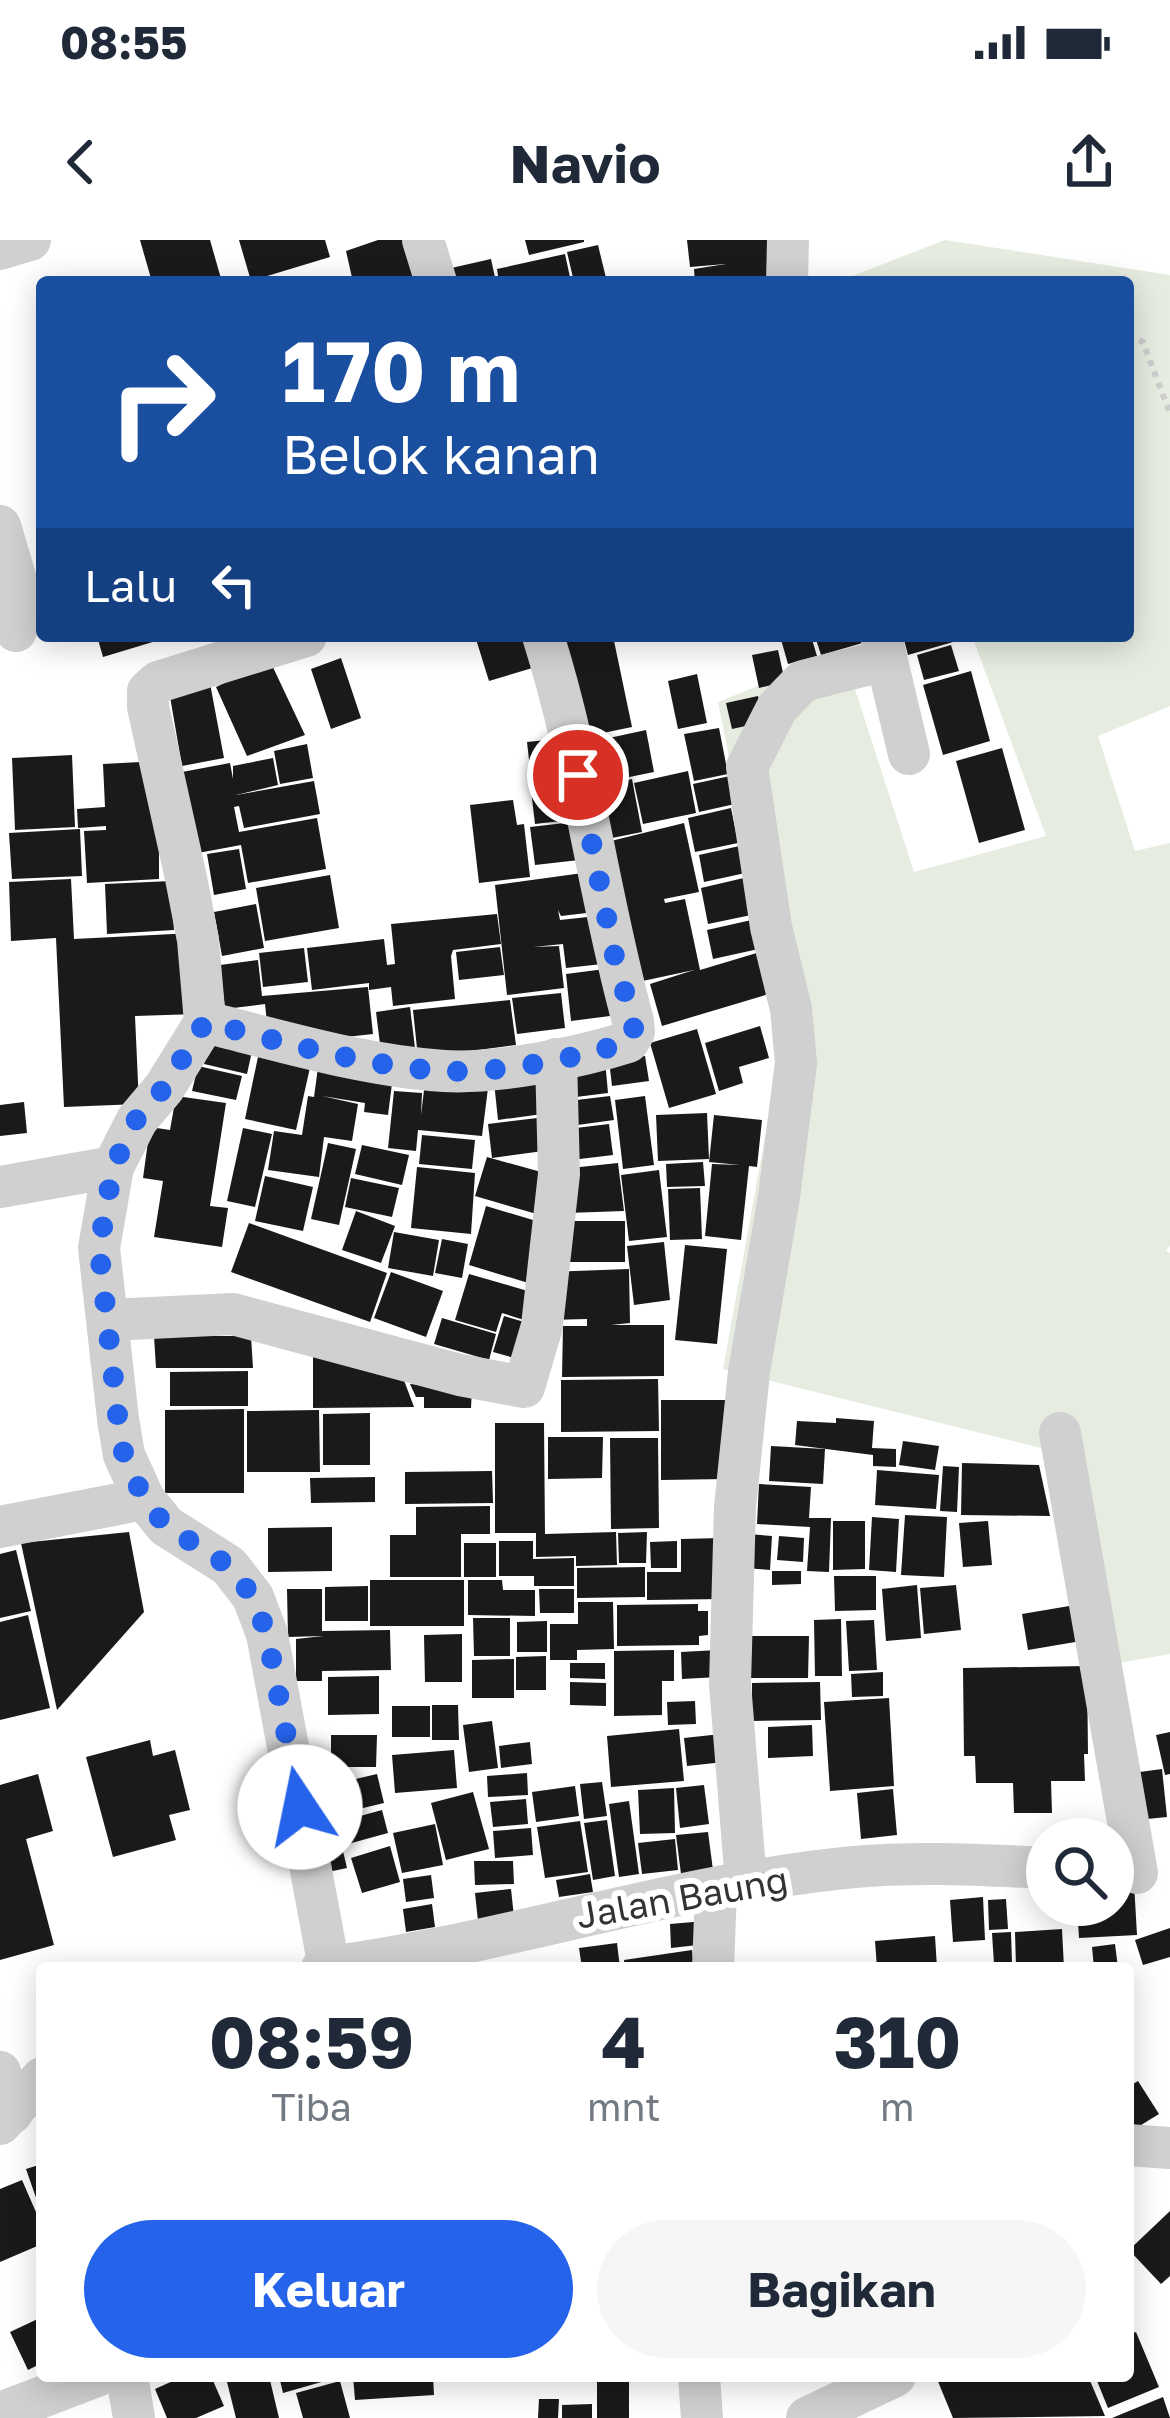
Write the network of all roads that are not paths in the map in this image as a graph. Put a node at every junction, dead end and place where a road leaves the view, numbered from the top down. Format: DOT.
graph roads {
  1 [pos="30,240"];
  2 [pos="423,240"];
  3 [pos="788,240"];
  4 [pos="0,249"];
  5 [pos="434,276"];
  6 [pos="787,276"];
  7 [pos="0,526"];
  8 [pos="16,631"];
  9 [pos="287,642"];
  10 [pos="545,642"];
  11 [pos="883,648"];
  12 [pos="909,754"];
  13 [pos="205,1022"];
  14 [pos="556,1059"];
  15 [pos="113,1167"];
  16 [pos="0,1187"];
  17 [pos="109,1320"];
  18 [pos="1060,1433"];
  19 [pos="144,1499"];
  20 [pos="0,1527"];
  21 [pos="1026,1867"];
  22 [pos="1140,1872"];
  23 [pos="731,1887"];
  24 [pos="491,1953"];
  25 [pos="324,1962"];
  26 [pos="391,1962"];
  27 [pos="714,1962"];
  28 [pos="0,2072"];
  29 [pos="36,2085"];
  30 [pos="6,2119"];
  31 [pos="1134,2145"];
  32 [pos="1170,2148"];
  33 [pos="81,2382"];
  34 [pos="128,2382"];
  35 [pos="699,2382"];
  36 [pos="0,2413"];
  37 [pos="134,2418"];
  38 [pos="702,2418"];
  1 -- 4 [label="street"];
  2 -- 5 [label="street"];
  3 -- 6 [label="street"];
  7 -- 8 [label="street"];
  9 -- 13 [label="street"];
  10 -- 14 [label="street"];
  11 -- 12 [label="street"];
  11 -- 23 [label="street"];
  13 -- 14 [label="street"];
  13 -- 15 [label="street"];
  14 -- 17 [label="street"];
  15 -- 16 [label="street"];
  15 -- 17 [label="street"];
  17 -- 19 [label="street"];
  18 -- 22 [label="street"];
  19 -- 20 [label="street"];
  19 -- 25 [label="street"];
  21 -- 23 [label="street, Jalan Baung"];
  23 -- 24 [label="street, Jalan Baung"];
  23 -- 27 [label="street"];
  24 -- 26 [label="street, Jalan Baung"];
  28 -- 30 [label="street"];
  29 -- 30 [label="street"];
  31 -- 32 [label="street"];
  33 -- 36 [label="street"];
  34 -- 37 [label="street"];
  35 -- 38 [label="street"];
}
